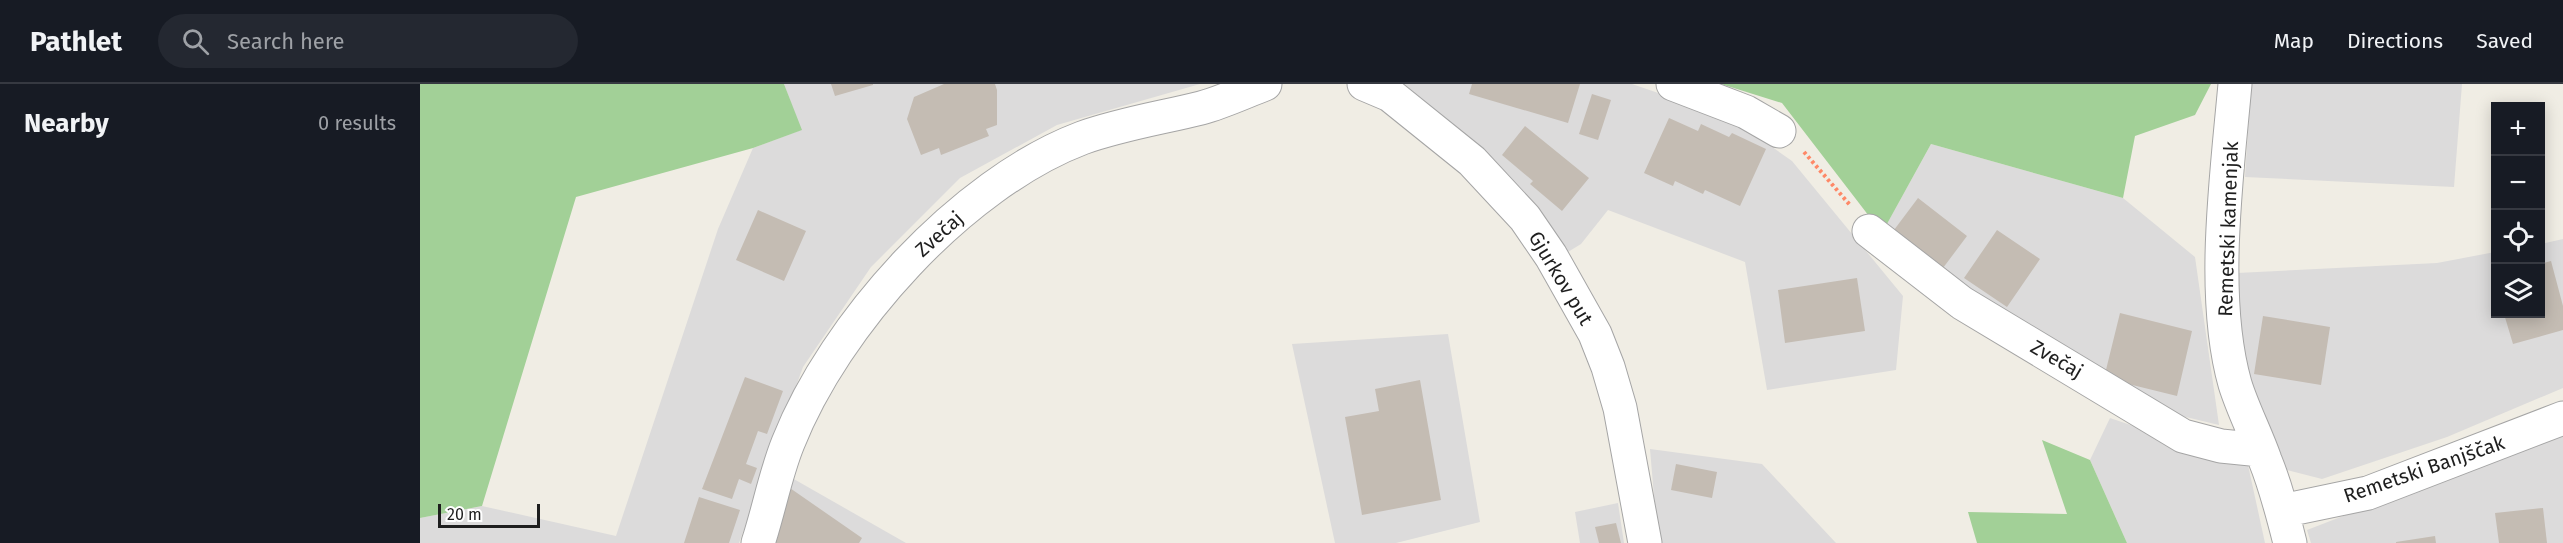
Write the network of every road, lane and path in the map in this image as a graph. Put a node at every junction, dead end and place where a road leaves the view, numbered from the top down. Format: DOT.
graph roads {
  1 [pos="1265,84"];
  2 [pos="1364,84"];
  3 [pos="1673,84"];
  4 [pos="2235,84"];
  5 [pos="1788,138"];
  6 [pos="1869,231"];
  7 [pos="2563,418"];
  8 [pos="2261,450"];
  9 [pos="2282,511"];
  10 [pos="758,543"];
  11 [pos="1645,543"];
  12 [pos="2290,543"];
  1 -- 10 [label="street, Zvečaj"];
  2 -- 11 [label="street, Gjurkov put"];
  3 -- 5 [label="street"];
  4 -- 8 [label="street, Remetski kamenjak"];
  5 -- 6 [label="path"];
  6 -- 8 [label="street, Zvečaj"];
  7 -- 9 [label="street, Remetski Banjščak"];
  8 -- 9 [label="street, Remetski kamenjak"];
  9 -- 12 [label="street, Remetski kamenjak"];
}
